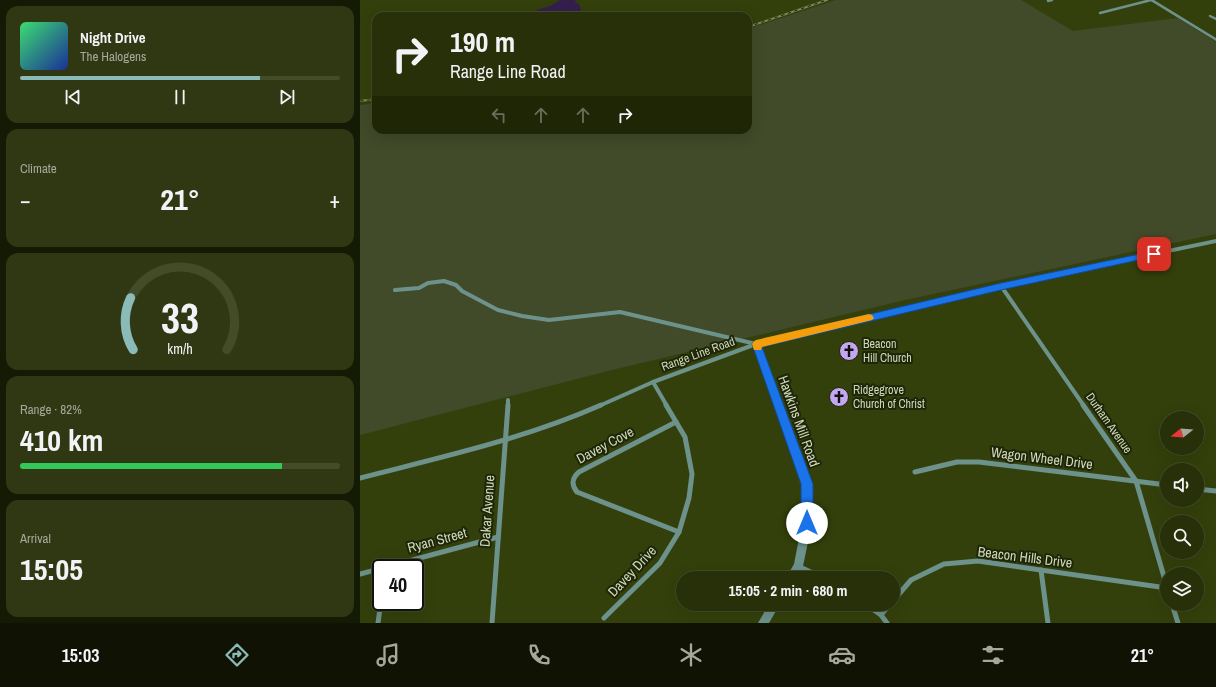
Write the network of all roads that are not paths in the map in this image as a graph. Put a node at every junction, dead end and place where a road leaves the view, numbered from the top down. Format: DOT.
graph roads {
  1 [pos="1052,0"];
  2 [pos="1152,0"];
  3 [pos="1048,1"];
  4 [pos="1100,13"];
  5 [pos="1216,14"];
  6 [pos="1216,19"];
  7 [pos="1216,40"];
  8 [pos="1216,241"];
  9 [pos="1001,286"];
  10 [pos="395,290"];
  11 [pos="756,344"];
  12 [pos="653,382"];
  13 [pos="508,400"];
  14 [pos="676,422"];
  15 [pos="504,440"];
  16 [pos="915,472"];
  17 [pos="360,478"];
  18 [pos="1136,481"];
  19 [pos="1160,484"];
  20 [pos="1204,490"];
  21 [pos="1216,492"];
  22 [pos="679,532"];
  23 [pos="498,537"];
  24 [pos="416,559"];
  25 [pos="798,566"];
  26 [pos="1161,567"];
  27 [pos="1040,570"];
  28 [pos="372,571"];
  29 [pos="795,571"];
  30 [pos="808,571"];
  31 [pos="360,574"];
  32 [pos="1160,587"];
  33 [pos="900,593"];
  34 [pos="380,611"];
  35 [pos="771,611"];
  36 [pos="875,611"];
  37 [pos="884,611"];
  38 [pos="1174,611"];
  39 [pos="881,615"];
  40 [pos="604,618"];
  41 [pos="378,623"];
  42 [pos="492,623"];
  43 [pos="763,623"];
  44 [pos="887,623"];
  45 [pos="1048,623"];
  46 [pos="1178,623"];
  1 -- 3 [label="street"];
  2 -- 4 [label="street"];
  2 -- 7 [label="street"];
  5 -- 6 [label="street"];
  8 -- 9 [label="street, Range Line Road"];
  9 -- 11 [label="street, Range Line Road"];
  9 -- 18 [label="street, Durham Avenue"];
  10 -- 11 [label="street"];
  11 -- 12 [label="street, Range Line Road"];
  11 -- 25 [label="street, Hawkins Mill Road"];
  12 -- 14 [label="street, Davey Drive"];
  12 -- 15 [label="street, Range Line Road"];
  13 -- 15 [label="street, Dakar Avenue"];
  14 -- 22 [label="street, Davey Drive"];
  14 -- 22 [label="street, Davey Cove"];
  15 -- 17 [label="street, Range Line Road"];
  15 -- 23 [label="street, Dakar Avenue"];
  16 -- 18 [label="street, Wagon Wheel Drive"];
  18 -- 19 [label="street, Wagon Wheel Drive"];
  18 -- 26 [label="street, Durham Avenue"];
  20 -- 21 [label="street"];
  22 -- 40 [label="street, Davey Drive"];
  23 -- 24 [label="street, Ryan Street"];
  23 -- 42 [label="street, Dakar Avenue"];
  25 -- 29 [label="street, Hawkins Mill Road"];
  25 -- 30 [label="street"];
  27 -- 32 [label="street, Beacon Hills Drive"];
  27 -- 33 [label="street, Beacon Hills Drive"];
  27 -- 45 [label="street"];
  28 -- 31 [label="street, Ryan Street"];
  34 -- 41 [label="street"];
  35 -- 43 [label="street"];
  36 -- 39 [label="street"];
  37 -- 39 [label="street"];
  38 -- 46 [label="street"];
  39 -- 44 [label="street"];
}
